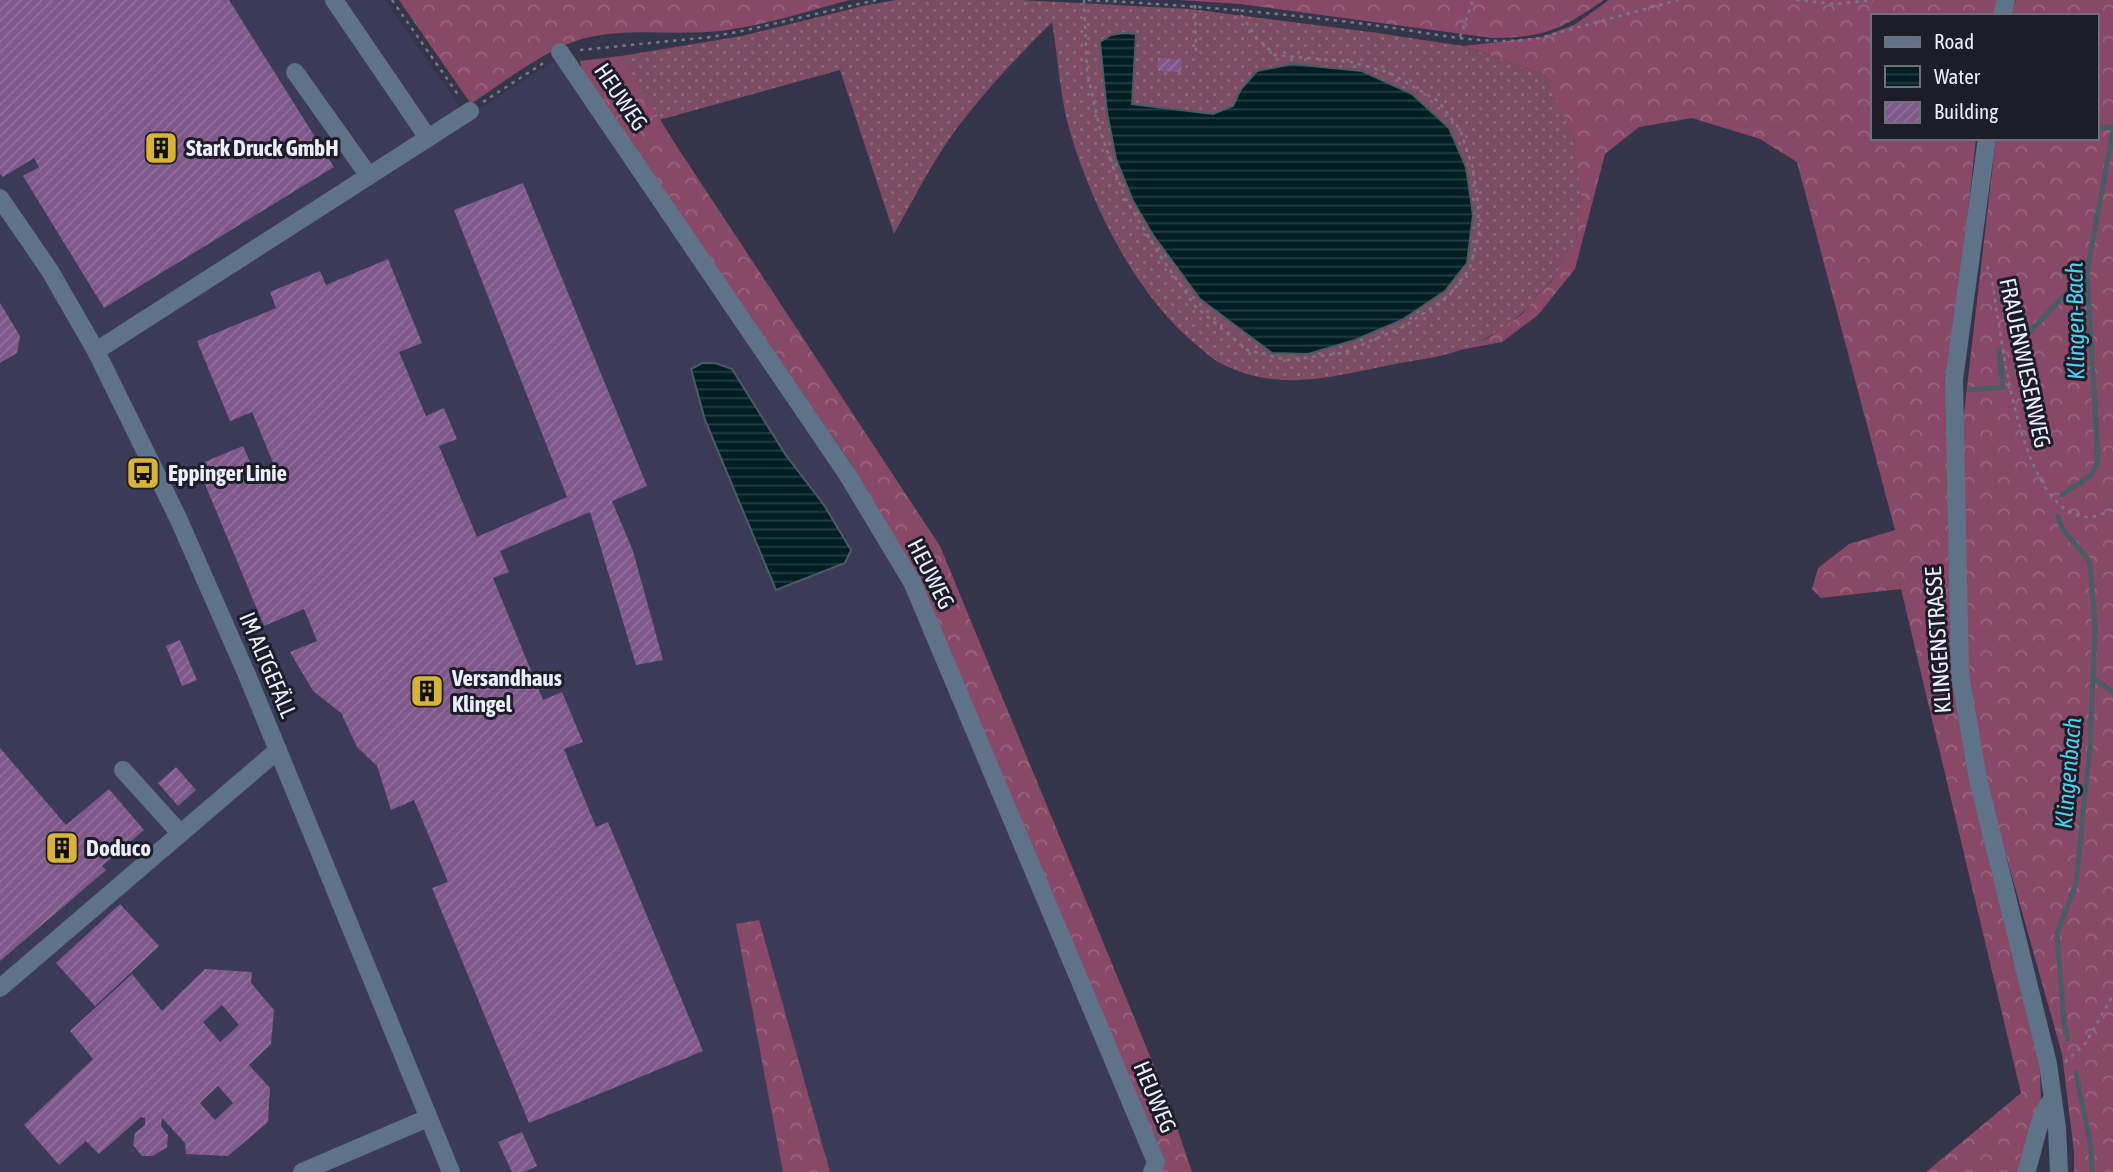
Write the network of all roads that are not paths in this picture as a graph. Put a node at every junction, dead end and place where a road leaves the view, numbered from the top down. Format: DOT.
graph roads {
  1 [pos="334,0"];
  2 [pos="561,52"];
  3 [pos="295,72"];
  4 [pos="470,111"];
  5 [pos="428,138"];
  6 [pos="1987,140"];
  7 [pos="369,176"];
  8 [pos="1,201"];
  9 [pos="96,351"];
  10 [pos="278,750"];
  11 [pos="122,770"];
  12 [pos="180,833"];
  13 [pos="0,988"];
  14 [pos="2053,1099"];
  15 [pos="428,1118"];
  16 [pos="302,1172"];
  17 [pos="451,1172"];
  18 [pos="1152,1172"];
  19 [pos="2026,1172"];
  20 [pos="2059,1172"];
  1 -- 5 [label="street"];
  2 -- 18 [label="street, HEUWEG"];
  3 -- 7 [label="street"];
  4 -- 5 [label="street"];
  5 -- 7 [label="street"];
  6 -- 14 [label="street, KLINGENSTRASSE"];
  7 -- 9 [label="street"];
  8 -- 9 [label="street, IM ALTGEFÄLL"];
  9 -- 10 [label="street, IM ALTGEFÄLL"];
  10 -- 12 [label="street"];
  10 -- 15 [label="street, IM ALTGEFÄLL"];
  11 -- 12 [label="street"];
  12 -- 13 [label="street"];
  14 -- 19 [label="street"];
  14 -- 20 [label="street, KLINGENSTRASSE"];
  15 -- 16 [label="street"];
  15 -- 17 [label="street, IM ALTGEFÄLL"];
}
